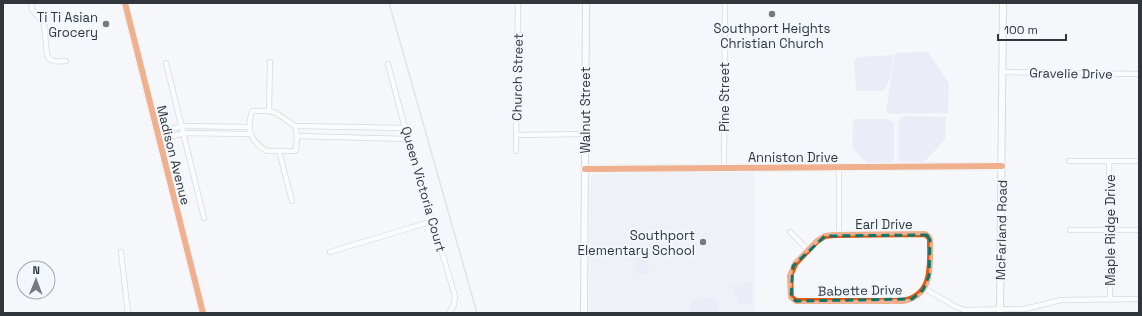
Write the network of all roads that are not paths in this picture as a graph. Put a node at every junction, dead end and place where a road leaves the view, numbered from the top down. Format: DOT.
graph roads {
  1 [pos="31,3"];
  2 [pos="125,3"];
  3 [pos="518,3"];
  4 [pos="586,3"];
  5 [pos="725,3"];
  6 [pos="1003,3"];
  7 [pos="66,61"];
  8 [pos="270,62"];
  9 [pos="166,63"];
  10 [pos="388,64"];
  11 [pos="1003,72"];
  12 [pos="1139,74"];
  13 [pos="269,111"];
  14 [pos="182,126"];
  15 [pos="295,126"];
  16 [pos="249,127"];
  17 [pos="406,128"];
  18 [pos="157,132"];
  19 [pos="184,134"];
  20 [pos="250,134"];
  21 [pos="585,134"];
  22 [pos="516,135"];
  23 [pos="297,136"];
  24 [pos="409,139"];
  25 [pos="159,140"];
  26 [pos="279,151"];
  27 [pos="516,151"];
  28 [pos="1069,161"];
  29 [pos="1109,161"];
  30 [pos="1139,161"];
  31 [pos="1002,166"];
  32 [pos="839,167"];
  33 [pos="724,168"];
  34 [pos="585,169"];
  35 [pos="292,201"];
  36 [pos="204,218"];
  37 [pos="433,221"];
  38 [pos="1070,230"];
  39 [pos="1110,230"];
  40 [pos="1139,230"];
  41 [pos="790,232"];
  42 [pos="839,235"];
  43 [pos="808,250"];
  44 [pos="121,252"];
  45 [pos="330,252"];
  46 [pos="924,288"];
  47 [pos="1110,299"];
  48 [pos="1139,299"];
  49 [pos="792,300"];
  50 [pos="1000,311"];
  51 [pos="128,313"];
  52 [pos="203,313"];
  53 [pos="449,313"];
  54 [pos="584,313"];
  1 -- 7 [label="street"];
  2 -- 18 [label="street, Madison Avenue"];
  3 -- 22 [label="street, Church Street"];
  4 -- 21 [label="street, Walnut Street"];
  5 -- 33 [label="street, Pine Street"];
  6 -- 11 [label="street, McFarland Road"];
  8 -- 13 [label="street"];
  9 -- 14 [label="street"];
  10 -- 17 [label="street, Queen Victoria Court"];
  11 -- 12 [label="street, Gravelie Drive"];
  11 -- 31 [label="street, McFarland Road"];
  13 -- 15 [label="street"];
  13 -- 16 [label="street"];
  14 -- 16 [label="street"];
  14 -- 18 [label="street"];
  14 -- 19 [label="street"];
  15 -- 17 [label="street"];
  15 -- 23 [label="street"];
  16 -- 20 [label="street"];
  17 -- 24 [label="street, Queen Victoria Court"];
  18 -- 25 [label="street, Madison Avenue"];
  19 -- 20 [label="street"];
  19 -- 25 [label="street"];
  19 -- 36 [label="street"];
  20 -- 26 [label="street"];
  21 -- 22 [label="street"];
  21 -- 34 [label="street, Walnut Street"];
  22 -- 27 [label="street, Church Street"];
  23 -- 24 [label="street"];
  23 -- 26 [label="street"];
  24 -- 37 [label="street, Queen Victoria Court"];
  25 -- 52 [label="street, Madison Avenue"];
  26 -- 35 [label="street"];
  28 -- 29 [label="street"];
  29 -- 30 [label="street"];
  29 -- 39 [label="street, Maple Ridge Drive"];
  31 -- 32 [label="street, Anniston Drive"];
  31 -- 50 [label="street, McFarland Road"];
  32 -- 33 [label="street, Anniston Drive"];
  32 -- 42 [label="street"];
  33 -- 34 [label="street, Anniston Drive"];
  34 -- 54 [label="street, Walnut Street"];
  37 -- 45 [label="street"];
  37 -- 53 [label="street, Queen Victoria Court"];
  38 -- 39 [label="street"];
  39 -- 40 [label="street"];
  39 -- 47 [label="street, Maple Ridge Drive"];
  41 -- 43 [label="street"];
  42 -- 43 [label="street, Earl Drive"];
  42 -- 46 [label="street, Earl Drive"];
  43 -- 49 [label="street, Earl Drive"];
  44 -- 51 [label="street"];
  46 -- 49 [label="street, Babette Drive"];
  46 -- 50 [label="street"];
  47 -- 48 [label="street"];
  47 -- 50 [label="street"];
}
